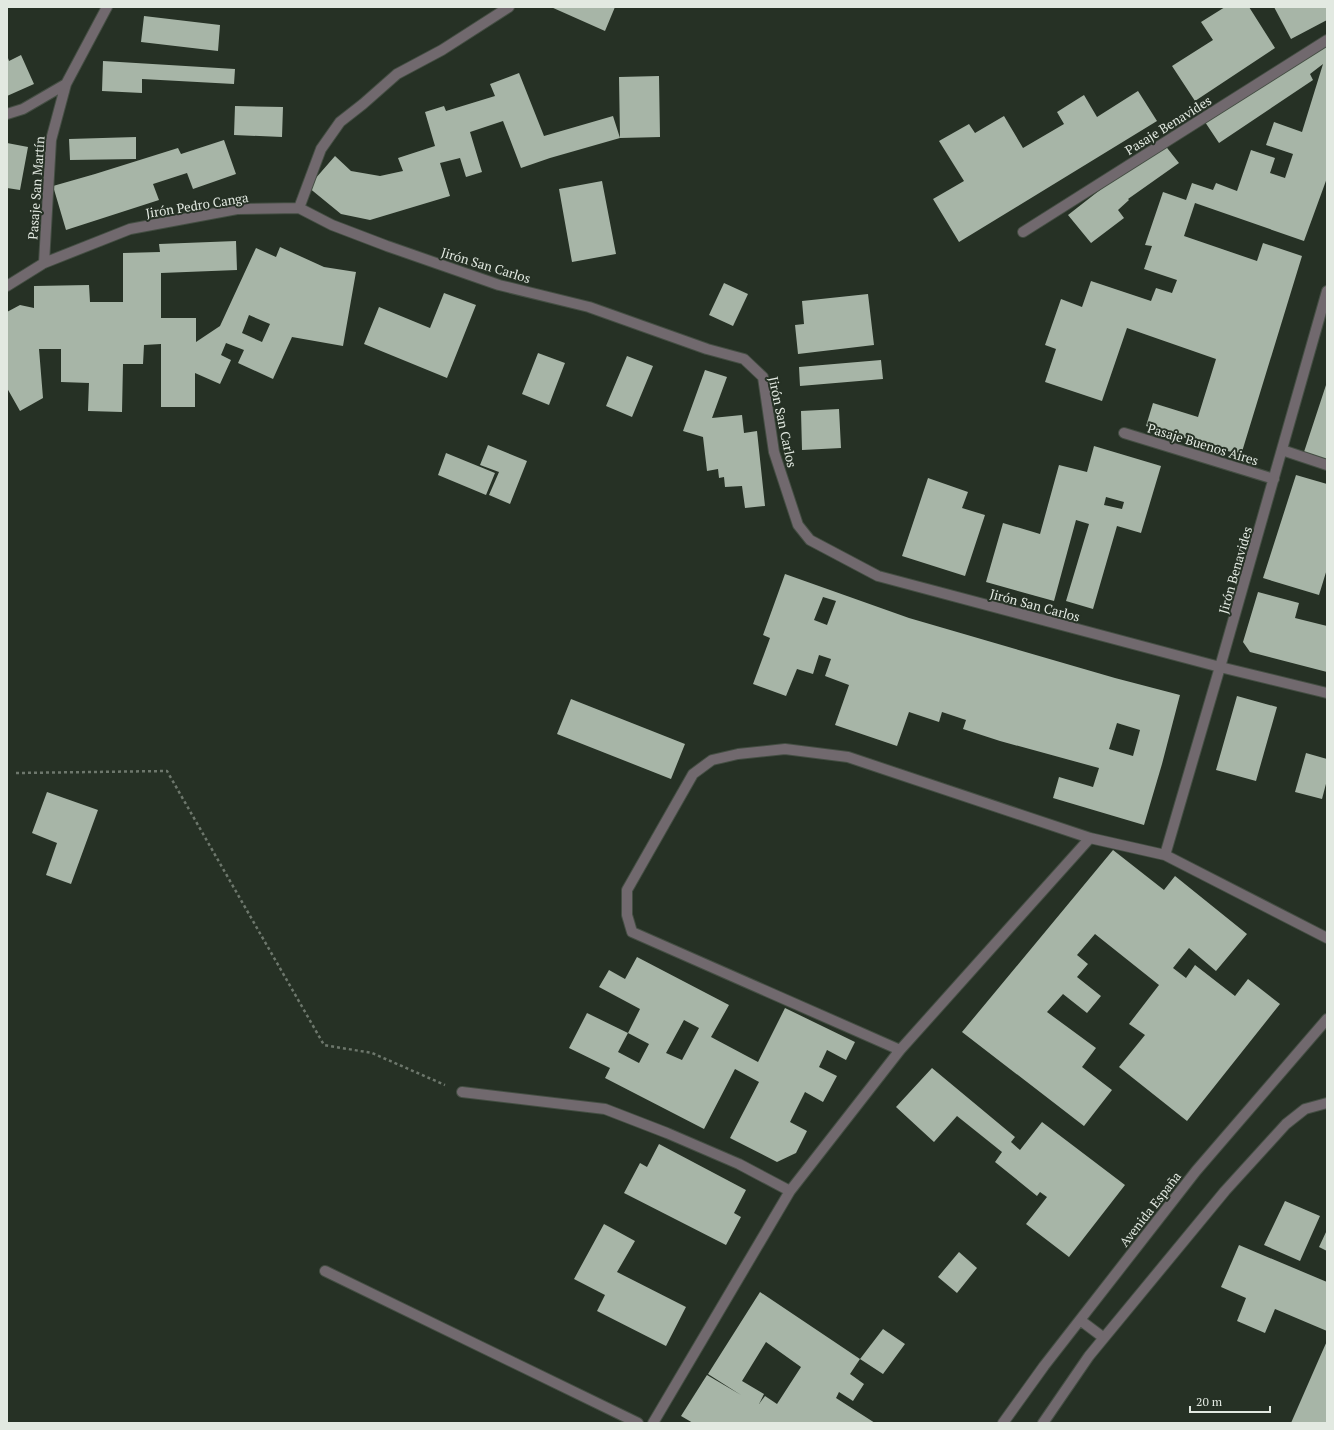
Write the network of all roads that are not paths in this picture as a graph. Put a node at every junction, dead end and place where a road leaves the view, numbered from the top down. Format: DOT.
graph roads {
  1 [pos="107,7"];
  2 [pos="509,7"];
  3 [pos="1327,40"];
  4 [pos="66,84"];
  5 [pos="7,114"];
  6 [pos="299,208"];
  7 [pos="1023,232"];
  8 [pos="44,263"];
  9 [pos="7,286"];
  10 [pos="1327,291"];
  11 [pos="1124,434"];
  12 [pos="1282,450"];
  13 [pos="1327,465"];
  14 [pos="1274,479"];
  15 [pos="1220,667"];
  16 [pos="1327,693"];
  17 [pos="1090,838"];
  18 [pos="1165,855"];
  19 [pos="1327,938"];
  20 [pos="1327,1019"];
  21 [pos="900,1050"];
  22 [pos="462,1092"];
  23 [pos="1327,1103"];
  24 [pos="790,1191"];
  25 [pos="325,1271"];
  26 [pos="1080,1320"];
  27 [pos="1104,1338"];
  28 [pos="638,1423"];
  29 [pos="653,1423"];
  30 [pos="1003,1423"];
  31 [pos="1043,1423"];
  1 -- 4 [label="street, Pasaje San Martín"];
  2 -- 6 [label="street"];
  3 -- 7 [label="street, Pasaje Benavides"];
  4 -- 5 [label="street"];
  4 -- 8 [label="street, Pasaje San Martín"];
  6 -- 8 [label="street, Jirón Pedro Canga"];
  6 -- 15 [label="street, Jirón San Carlos"];
  8 -- 9 [label="street"];
  10 -- 12 [label="street, Jirón Benavides"];
  11 -- 14 [label="street, Pasaje Buenos Aires"];
  12 -- 13 [label="street"];
  12 -- 14 [label="street, Jirón Benavides"];
  14 -- 15 [label="street, Jirón Benavides"];
  15 -- 16 [label="street, Jirón San Carlos"];
  15 -- 18 [label="street, Jirón Benavides"];
  17 -- 18 [label="street"];
  17 -- 21 [label="street"];
  17 -- 21 [label="street"];
  18 -- 19 [label="street"];
  20 -- 26 [label="street, Avenida España"];
  21 -- 24 [label="street"];
  22 -- 24 [label="street"];
  23 -- 27 [label="street"];
  24 -- 29 [label="street"];
  25 -- 28 [label="street"];
  26 -- 27 [label="street"];
  26 -- 30 [label="street, Avenida España"];
  27 -- 31 [label="street"];
}
